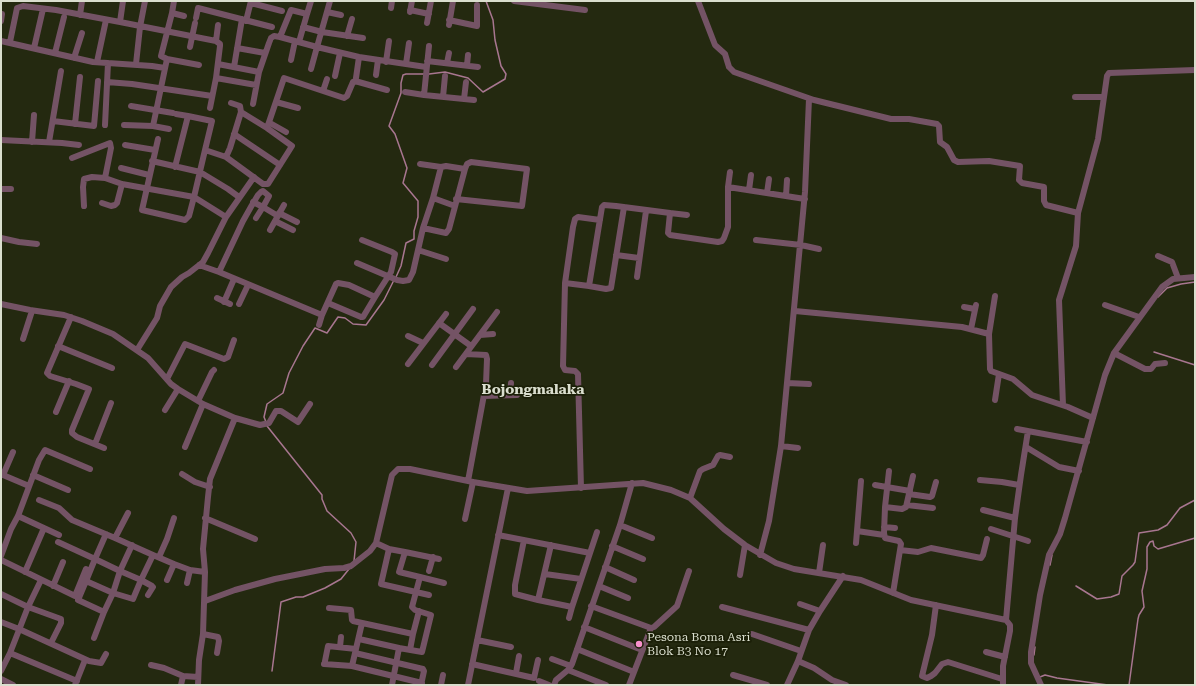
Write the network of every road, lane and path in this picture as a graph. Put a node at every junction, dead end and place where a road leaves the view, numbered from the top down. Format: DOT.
graph roads {
  1 [pos="82,1"];
  2 [pos="123,1"];
  3 [pos="145,1"];
  4 [pos="174,1"];
  5 [pos="199,1"];
  6 [pos="310,1"];
  7 [pos="330,1"];
  8 [pos="392,1"];
  9 [pos="412,1"];
  10 [pos="432,1"];
  11 [pos="453,1"];
  12 [pos="514,1"];
  13 [pos="575,1"];
  14 [pos="698,1"];
  15 [pos="251,2"];
  16 [pos="530,2"];
  17 [pos="552,3"];
  18 [pos="477,5"];
  19 [pos="198,8"];
  20 [pos="391,8"];
  21 [pos="43,9"];
  22 [pos="574,9"];
  23 [pos="586,10"];
  24 [pos="282,11"];
  25 [pos="327,12"];
  26 [pos="172,13"];
  27 [pos="2,14"];
  28 [pos="307,14"];
  29 [pos="429,14"];
  30 [pos="80,15"];
  31 [pos="341,15"];
  32 [pos="184,16"];
  33 [pos="64,17"];
  34 [pos="352,19"];
  35 [pos="106,20"];
  36 [pos="244,20"];
  37 [pos="1,21"];
  38 [pos="120,22"];
  39 [pos="427,23"];
  40 [pos="218,25"];
  41 [pos="140,27"];
  42 [pos="272,27"];
  43 [pos="303,27"];
  44 [pos="167,32"];
  45 [pos="322,32"];
  46 [pos="82,33"];
  47 [pos="192,36"];
  48 [pos="347,36"];
  49 [pos="280,37"];
  50 [pos="363,38"];
  51 [pos="1,41"];
  52 [pos="216,41"];
  53 [pos="297,41"];
  54 [pos="389,41"];
  55 [pos="10,42"];
  56 [pos="409,43"];
  57 [pos="429,46"];
  58 [pos="190,47"];
  59 [pos="317,47"];
  60 [pos="34,48"];
  61 [pos="237,48"];
  62 [pos="55,53"];
  63 [pos="340,53"];
  64 [pos="449,53"];
  65 [pos="265,54"];
  66 [pos="468,55"];
  67 [pos="359,57"];
  68 [pos="74,58"];
  69 [pos="167,59"];
  70 [pos="291,60"];
  71 [pos="378,60"];
  72 [pos="96,62"];
  73 [pos="386,62"];
  74 [pos="108,63"];
  75 [pos="447,63"];
  76 [pos="136,64"];
  77 [pos="218,64"];
  78 [pos="406,64"];
  79 [pos="199,65"];
  80 [pos="467,66"];
  81 [pos="234,67"];
  82 [pos="478,67"];
  83 [pos="165,68"];
  84 [pos="311,69"];
  85 [pos="426,70"];
  86 [pos="1195,70"];
  87 [pos="61,71"];
  88 [pos="259,72"];
  89 [pos="376,75"];
  90 [pos="335,76"];
  91 [pos="445,76"];
  92 [pos="80,77"];
  93 [pos="216,78"];
  94 [pos="356,78"];
  95 [pos="327,80"];
  96 [pos="98,81"];
  97 [pos="107,82"];
  98 [pos="466,82"];
  99 [pos="256,85"];
  100 [pos="161,88"];
  101 [pos="387,90"];
  102 [pos="323,91"];
  103 [pos="404,92"];
  104 [pos="424,95"];
  105 [pos="212,96"];
  106 [pos="443,97"];
  107 [pos="1075,97"];
  108 [pos="1104,97"];
  109 [pos="464,98"];
  110 [pos="809,99"];
  111 [pos="474,100"];
  112 [pos="276,102"];
  113 [pos="231,103"];
  114 [pos="253,104"];
  115 [pos="131,106"];
  116 [pos="210,108"];
  117 [pos="298,108"];
  118 [pos="157,111"];
  119 [pos="240,112"];
  120 [pos="34,114"];
  121 [pos="188,116"];
  122 [pos="53,121"];
  123 [pos="75,124"];
  124 [pos="105,125"];
  125 [pos="124,125"];
  126 [pos="268,125"];
  127 [pos="153,126"];
  128 [pos="169,129"];
  129 [pos="286,132"];
  130 [pos="234,134"];
  131 [pos="1,140"];
  132 [pos="158,140"];
  133 [pos="32,142"];
  134 [pos="49,142"];
  135 [pos="79,145"];
  136 [pos="125,145"];
  137 [pos="154,150"];
  138 [pos="204,150"];
  139 [pos="226,157"];
  140 [pos="72,158"];
  141 [pos="152,161"];
  142 [pos="420,164"];
  143 [pos="280,165"];
  144 [pos="175,167"];
  145 [pos="121,168"];
  146 [pos="441,168"];
  147 [pos="465,169"];
  148 [pos="200,172"];
  149 [pos="730,172"];
  150 [pos="149,175"];
  151 [pos="751,175"];
  152 [pos="254,176"];
  153 [pos="105,178"];
  154 [pos="769,179"];
  155 [pos="787,180"];
  156 [pos="122,184"];
  157 [pos="728,187"];
  158 [pos="1,188"];
  159 [pos="146,188"];
  160 [pos="11,189"];
  161 [pos="749,190"];
  162 [pos="767,193"];
  163 [pos="786,196"];
  164 [pos="194,197"];
  165 [pos="240,197"];
  166 [pos="433,198"];
  167 [pos="805,199"];
  168 [pos="253,202"];
  169 [pos="456,202"];
  170 [pos="102,203"];
  171 [pos="284,205"];
  172 [pos="84,206"];
  173 [pos="263,207"];
  174 [pos="624,207"];
  175 [pos="646,211"];
  176 [pos="670,213"];
  177 [pos="1078,213"];
  178 [pos="686,214"];
  179 [pos="226,217"];
  180 [pos="277,217"];
  181 [pos="256,218"];
  182 [pos="600,220"];
  183 [pos="297,222"];
  184 [pos="423,228"];
  185 [pos="270,230"];
  186 [pos="293,230"];
  187 [pos="1,238"];
  188 [pos="362,240"];
  189 [pos="756,240"];
  190 [pos="37,244"];
  191 [pos="801,245"];
  192 [pos="819,249"];
  193 [pos="418,250"];
  194 [pos="616,255"];
  195 [pos="1158,256"];
  196 [pos="639,258"];
  197 [pos="446,259"];
  198 [pos="357,263"];
  199 [pos="199,265"];
  200 [pos="219,272"];
  201 [pos="637,277"];
  202 [pos="1195,277"];
  203 [pos="392,278"];
  204 [pos="1178,278"];
  205 [pos="234,279"];
  206 [pos="565,283"];
  207 [pos="248,284"];
  208 [pos="589,286"];
  209 [pos="995,296"];
  210 [pos="375,297"];
  211 [pos="218,298"];
  212 [pos="328,303"];
  213 [pos="1,304"];
  214 [pos="239,304"];
  215 [pos="1105,305"];
  216 [pos="964,307"];
  217 [pos="473,309"];
  218 [pos="32,311"];
  219 [pos="795,311"];
  220 [pos="497,312"];
  221 [pos="446,314"];
  222 [pos="322,315"];
  223 [pos="71,317"];
  224 [pos="1139,317"];
  225 [pos="439,323"];
  226 [pos="318,325"];
  227 [pos="971,329"];
  228 [pos="493,334"];
  229 [pos="989,334"];
  230 [pos="454,335"];
  231 [pos="480,335"];
  232 [pos="408,336"];
  233 [pos="23,339"];
  234 [pos="234,340"];
  235 [pos="423,343"];
  236 [pos="58,346"];
  237 [pos="471,346"];
  238 [pos="137,350"];
  239 [pos="1115,353"];
  240 [pos="466,354"];
  241 [pos="1165,363"];
  242 [pos="408,364"];
  243 [pos="432,365"];
  244 [pos="456,367"];
  245 [pos="112,368"];
  246 [pos="214,370"];
  247 [pos="999,374"];
  248 [pos="167,379"];
  249 [pos="69,382"];
  250 [pos="511,383"];
  251 [pos="787,383"];
  252 [pos="809,384"];
  253 [pos="178,389"];
  254 [pos="510,395"];
  255 [pos="517,395"];
  256 [pos="484,396"];
  257 [pos="995,400"];
  258 [pos="111,403"];
  259 [pos="201,403"];
  260 [pos="310,404"];
  261 [pos="1063,405"];
  262 [pos="165,410"];
  263 [pos="56,412"];
  264 [pos="235,418"];
  265 [pos="1093,418"];
  266 [pos="1017,429"];
  267 [pos="1028,431"];
  268 [pos="1087,442"];
  269 [pos="95,444"];
  270 [pos="781,446"];
  271 [pos="185,447"];
  272 [pos="1026,447"];
  273 [pos="104,448"];
  274 [pos="798,448"];
  275 [pos="13,452"];
  276 [pos="730,457"];
  277 [pos="90,469"];
  278 [pos="889,471"];
  279 [pos="1079,471"];
  280 [pos="182,474"];
  281 [pos="33,475"];
  282 [pos="2,476"];
  283 [pos="913,476"];
  284 [pos="980,480"];
  285 [pos="470,481"];
  286 [pos="861,481"];
  287 [pos="936,482"];
  288 [pos="632,484"];
  289 [pos="875,485"];
  290 [pos="1019,485"];
  291 [pos="29,486"];
  292 [pos="210,487"];
  293 [pos="508,488"];
  294 [pos="579,488"];
  295 [pos="887,488"];
  296 [pos="68,490"];
  297 [pos="910,492"];
  298 [pos="690,498"];
  299 [pos="39,500"];
  300 [pos="907,505"];
  301 [pos="885,507"];
  302 [pos="933,508"];
  303 [pos="983,510"];
  304 [pos="128,513"];
  305 [pos="18,516"];
  306 [pos="174,518"];
  307 [pos="205,518"];
  308 [pos="1015,518"];
  309 [pos="465,519"];
  310 [pos="620,525"];
  311 [pos="884,527"];
  312 [pos="44,528"];
  313 [pos="895,528"];
  314 [pos="991,529"];
  315 [pos="857,531"];
  316 [pos="597,532"];
  317 [pos="106,534"];
  318 [pos="498,535"];
  319 [pos="884,535"];
  320 [pos="1014,537"];
  321 [pos="115,538"];
  322 [pos="652,538"];
  323 [pos="255,539"];
  324 [pos="987,539"];
  325 [pos="524,540"];
  326 [pos="1028,541"];
  327 [pos="376,543"];
  328 [pos="856,543"];
  329 [pos="823,544"];
  330 [pos="132,545"];
  331 [pos="551,545"];
  332 [pos="745,545"];
  333 [pos="612,546"];
  334 [pos="389,549"];
  335 [pos="900,550"];
  336 [pos="405,552"];
  337 [pos="590,553"];
  338 [pos="760,555"];
  339 [pos="1,556"];
  340 [pos="156,556"];
  341 [pos="95,559"];
  342 [pos="643,559"];
  343 [pos="1,560"];
  344 [pos="63,562"];
  345 [pos="174,564"];
  346 [pos="605,567"];
  347 [pos="86,569"];
  348 [pos="190,570"];
  349 [pos="120,571"];
  350 [pos="429,571"];
  351 [pos="689,571"];
  352 [pos="25,572"];
  353 [pos="205,572"];
  354 [pos="819,573"];
  355 [pos="544,574"];
  356 [pos="740,575"];
  357 [pos="843,576"];
  358 [pos="420,577"];
  359 [pos="581,579"];
  360 [pos="41,580"];
  361 [pos="141,580"];
  362 [pos="167,580"];
  363 [pos="634,580"];
  364 [pos="86,581"];
  365 [pos="187,583"];
  366 [pos="444,583"];
  367 [pos="53,586"];
  368 [pos="599,586"];
  369 [pos="113,593"];
  370 [pos="416,593"];
  371 [pos="893,593"];
  372 [pos="1,594"];
  373 [pos="148,595"];
  374 [pos="429,595"];
  375 [pos="628,598"];
  376 [pos="538,600"];
  377 [pos="205,601"];
  378 [pos="800,604"];
  379 [pos="936,605"];
  380 [pos="591,606"];
  381 [pos="28,607"];
  382 [pos="572,607"];
  383 [pos="722,607"];
  384 [pos="329,608"];
  385 [pos="419,611"];
  386 [pos="820,611"];
  387 [pos="104,612"];
  388 [pos="570,618"];
  389 [pos="1006,620"];
  390 [pos="1,622"];
  391 [pos="362,623"];
  392 [pos="584,627"];
  393 [pos="19,628"];
  394 [pos="651,628"];
  395 [pos="809,630"];
  396 [pos="203,634"];
  397 [pos="413,634"];
  398 [pos="752,634"];
  399 [pos="341,637"];
  400 [pos="94,638"];
  401 [pos="358,639"];
  402 [pos="477,640"];
  403 [pos="51,643"];
  404 [pos="340,647"];
  405 [pos="510,647"];
  406 [pos="399,648"];
  407 [pos="410,650"];
  408 [pos="577,650"];
  409 [pos="642,650"];
  410 [pos="356,651"];
  411 [pos="802,651"];
  412 [pos="986,652"];
  413 [pos="10,653"];
  414 [pos="217,653"];
  415 [pos="106,654"];
  416 [pos="519,656"];
  417 [pos="1005,657"];
  418 [pos="552,659"];
  419 [pos="85,660"];
  420 [pos="538,660"];
  421 [pos="798,661"];
  422 [pos="396,662"];
  423 [pos="472,664"];
  424 [pos="151,665"];
  425 [pos="352,666"];
  426 [pos="569,668"];
  427 [pos="1,671"];
  428 [pos="634,672"];
  429 [pos="516,674"];
  430 [pos="444,675"];
  431 [pos="733,675"];
  432 [pos="182,676"];
  433 [pos="393,676"];
  434 [pos="198,677"];
  435 [pos="1,679"];
  436 [pos="539,681"];
  437 [pos="1002,682"];
  438 [pos="76,683"];
  439 [pos="421,684"];
  440 [pos="13,685"];
  441 [pos="181,685"];
  442 [pos="198,685"];
  443 [pos="392,685"];
  444 [pos="441,685"];
  445 [pos="468,685"];
  446 [pos="549,685"];
  447 [pos="554,685"];
  448 [pos="606,685"];
  449 [pos="629,685"];
  450 [pos="767,685"];
  451 [pos="787,685"];
  452 [pos="846,685"];
  453 [pos="1041,685"];
  1 -- 30 [label="street"];
  2 -- 38 [label="street"];
  3 -- 41 [label="street"];
  4 -- 26 [label="street"];
  5 -- 19 [label="street"];
  6 -- 28 [label="street"];
  7 -- 25 [label="street"];
  8 -- 20 [label="street"];
  9 -- 29 [label="street"];
  10 -- 29 [label="street"];
  11 -- 18 [label="street"];
  12 -- 16 [label="street"];
  13 -- 22 [label="street"];
  14 -- 110 [label="street"];
  15 -- 24 [label="street"];
  15 -- 36 [label="street"];
  16 -- 17 [label="street"];
  17 -- 22 [label="street"];
  19 -- 36 [label="street"];
  19 -- 47 [label="street"];
  21 -- 30 [label="street"];
  21 -- 55 [label="street"];
  21 -- 60 [label="street"];
  22 -- 23 [label="street"];
  25 -- 31 [label="street"];
  25 -- 45 [label="street"];
  26 -- 32 [label="street"];
  26 -- 44 [label="street"];
  27 -- 37 [label="street"];
  28 -- 43 [label="street"];
  28 -- 49 [label="street"];
  29 -- 39 [label="street"];
  30 -- 35 [label="street"];
  33 -- 62 [label="street"];
  34 -- 48 [label="street"];
  35 -- 38 [label="street"];
  35 -- 72 [label="street"];
  36 -- 42 [label="street"];
  36 -- 61 [label="street"];
  38 -- 41 [label="street"];
  40 -- 52 [label="street"];
  41 -- 44 [label="street"];
  41 -- 76 [label="street"];
  43 -- 45 [label="street"];
  43 -- 53 [label="street"];
  44 -- 47 [label="street"];
  44 -- 69 [label="street"];
  45 -- 48 [label="street"];
  45 -- 59 [label="street"];
  46 -- 68 [label="street"];
  47 -- 52 [label="street"];
  47 -- 58 [label="street"];
  48 -- 50 [label="street"];
  49 -- 53 [label="street"];
  49 -- 65 [label="street"];
  51 -- 55 [label="street"];
  52 -- 77 [label="street"];
  53 -- 59 [label="street"];
  53 -- 70 [label="street"];
  54 -- 73 [label="street"];
  55 -- 60 [label="street"];
  56 -- 78 [label="street"];
  57 -- 85 [label="street"];
  59 -- 63 [label="street"];
  59 -- 84 [label="street"];
  60 -- 62 [label="street"];
  61 -- 65 [label="street"];
  61 -- 81 [label="street"];
  62 -- 68 [label="street"];
  63 -- 67 [label="street"];
  63 -- 90 [label="street"];
  64 -- 75 [label="street"];
  65 -- 88 [label="street"];
  66 -- 80 [label="street"];
  67 -- 71 [label="street"];
  67 -- 94 [label="street"];
  68 -- 72 [label="street"];
  69 -- 79 [label="street"];
  69 -- 83 [label="street"];
  71 -- 73 [label="street"];
  71 -- 89 [label="street"];
  72 -- 74 [label="street"];
  73 -- 78 [label="street"];
  74 -- 76 [label="street"];
  74 -- 97 [label="street"];
  75 -- 80 [label="street"];
  75 -- 85 [label="street"];
  76 -- 83 [label="street"];
  77 -- 81 [label="street"];
  77 -- 93 [label="street"];
  78 -- 85 [label="street"];
  80 -- 82 [label="street"];
  81 -- 88 [label="street"];
  83 -- 100 [label="street"];
  85 -- 104 [label="street"];
  86 -- 108 [label="street"];
  87 -- 122 [label="street"];
  88 -- 99 [label="street"];
  91 -- 106 [label="street"];
  92 -- 123 [label="street"];
  93 -- 99 [label="street"];
  93 -- 105 [label="street"];
  95 -- 102 [label="street"];
  96 -- 123 [label="street"];
  97 -- 100 [label="street"];
  97 -- 124 [label="street"];
  98 -- 109 [label="street"];
  99 -- 114 [label="street"];
  100 -- 105 [label="street"];
  100 -- 118 [label="street"];
  101 -- 102 [label="street"];
  102 -- 112 [label="street"];
  103 -- 104 [label="street"];
  104 -- 106 [label="street"];
  105 -- 116 [label="street"];
  106 -- 109 [label="street"];
  107 -- 108 [label="street"];
  108 -- 177 [label="street"];
  109 -- 111 [label="street"];
  110 -- 167 [label="street"];
  110 -- 177 [label="street"];
  112 -- 117 [label="street"];
  112 -- 126 [label="street"];
  113 -- 119 [label="street"];
  115 -- 118 [label="street"];
  118 -- 121 [label="street"];
  118 -- 127 [label="street"];
  119 -- 126 [label="street"];
  119 -- 130 [label="street"];
  120 -- 133 [label="street"];
  121 -- 138 [label="street"];
  121 -- 144 [label="street"];
  122 -- 123 [label="street"];
  122 -- 134 [label="street"];
  125 -- 127 [label="street"];
  126 -- 129 [label="street"];
  126 -- 143 [label="street"];
  127 -- 128 [label="street"];
  130 -- 139 [label="street"];
  130 -- 143 [label="street"];
  131 -- 133 [label="street"];
  132 -- 137 [label="street"];
  133 -- 134 [label="street"];
  134 -- 135 [label="street"];
  136 -- 137 [label="street"];
  137 -- 141 [label="street"];
  138 -- 139 [label="street"];
  138 -- 148 [label="street"];
  139 -- 152 [label="street"];
  140 -- 153 [label="street"];
  141 -- 144 [label="street"];
  141 -- 150 [label="street"];
  142 -- 146 [label="street"];
  143 -- 152 [label="street"];
  144 -- 148 [label="street"];
  145 -- 150 [label="street"];
  146 -- 147 [label="street"];
  146 -- 166 [label="street"];
  147 -- 169 [label="street"];
  147 -- 169 [label="street"];
  148 -- 164 [label="street"];
  148 -- 165 [label="street"];
  149 -- 157 [label="street"];
  150 -- 159 [label="street"];
  151 -- 161 [label="street"];
  152 -- 165 [label="street"];
  153 -- 156 [label="street"];
  153 -- 172 [label="street"];
  154 -- 162 [label="street"];
  155 -- 163 [label="street"];
  156 -- 159 [label="street"];
  156 -- 170 [label="street"];
  157 -- 161 [label="street"];
  157 -- 176 [label="street"];
  158 -- 160 [label="street"];
  159 -- 164 [label="street"];
  159 -- 164 [label="street"];
  161 -- 162 [label="street"];
  162 -- 163 [label="street"];
  163 -- 167 [label="street"];
  164 -- 179 [label="street"];
  165 -- 179 [label="street"];
  166 -- 169 [label="street"];
  166 -- 184 [label="street"];
  167 -- 191 [label="street"];
  168 -- 173 [label="street"];
  168 -- 173 [label="street"];
  168 -- 200 [label="street"];
  169 -- 184 [label="street"];
  171 -- 180 [label="street"];
  173 -- 180 [label="street"];
  173 -- 181 [label="street"];
  174 -- 175 [label="street"];
  174 -- 182 [label="street"];
  174 -- 194 [label="street"];
  175 -- 176 [label="street"];
  175 -- 196 [label="street"];
  176 -- 178 [label="street"];
  177 -- 261 [label="street"];
  179 -- 199 [label="street"];
  180 -- 183 [label="street"];
  180 -- 185 [label="street"];
  180 -- 186 [label="street"];
  182 -- 206 [label="street"];
  182 -- 208 [label="street"];
  184 -- 193 [label="street"];
  187 -- 190 [label="street"];
  188 -- 203 [label="street"];
  189 -- 191 [label="street"];
  191 -- 192 [label="street"];
  191 -- 219 [label="street"];
  193 -- 197 [label="street"];
  193 -- 203 [label="street"];
  194 -- 196 [label="street"];
  194 -- 208 [label="street"];
  195 -- 204 [label="street"];
  196 -- 201 [label="street"];
  198 -- 203 [label="street"];
  199 -- 200 [label="street"];
  199 -- 238 [label="street"];
  200 -- 205 [label="street"];
  202 -- 204 [label="street"];
  203 -- 210 [label="street"];
  204 -- 224 [label="street"];
  205 -- 207 [label="street"];
  205 -- 211 [label="street"];
  206 -- 208 [label="street"];
  206 -- 294 [label="street"];
  207 -- 214 [label="street"];
  207 -- 222 [label="street"];
  209 -- 229 [label="street"];
  210 -- 212 [label="street"];
  210 -- 212 [label="street"];
  212 -- 222 [label="street"];
  213 -- 218 [label="street"];
  215 -- 224 [label="street"];
  216 -- 227 [label="street"];
  217 -- 230 [label="street"];
  218 -- 223 [label="street"];
  218 -- 233 [label="street"];
  219 -- 227 [label="street"];
  219 -- 251 [label="street"];
  220 -- 231 [label="street"];
  221 -- 225 [label="street"];
  222 -- 226 [label="street"];
  223 -- 236 [label="street"];
  223 -- 238 [label="street"];
  224 -- 239 [label="street"];
  225 -- 230 [label="street"];
  225 -- 235 [label="street"];
  227 -- 229 [label="street"];
  228 -- 231 [label="street"];
  229 -- 247 [label="street"];
  230 -- 237 [label="street"];
  230 -- 243 [label="street"];
  231 -- 237 [label="street"];
  232 -- 235 [label="street"];
  234 -- 248 [label="street"];
  235 -- 242 [label="street"];
  236 -- 245 [label="street"];
  236 -- 249 [label="street"];
  237 -- 240 [label="street"];
  238 -- 248 [label="street"];
  239 -- 241 [label="street"];
  239 -- 265 [label="street"];
  240 -- 244 [label="street"];
  240 -- 256 [label="street"];
  246 -- 259 [label="street"];
  247 -- 257 [label="street"];
  247 -- 261 [label="street"];
  248 -- 253 [label="street"];
  249 -- 263 [label="street"];
  249 -- 269 [label="street"];
  250 -- 254 [label="street"];
  251 -- 252 [label="street"];
  251 -- 270 [label="street"];
  253 -- 259 [label="street"];
  253 -- 262 [label="street"];
  254 -- 255 [label="street"];
  254 -- 256 [label="street"];
  256 -- 285 [label="street"];
  258 -- 269 [label="street"];
  259 -- 264 [label="street"];
  259 -- 271 [label="street"];
  260 -- 264 [label="street"];
  261 -- 265 [label="street"];
  264 -- 292 [label="street"];
  265 -- 268 [label="street"];
  266 -- 267 [label="street"];
  267 -- 268 [label="street"];
  267 -- 272 [label="street"];
  268 -- 279 [label="street"];
  269 -- 273 [label="street"];
  270 -- 274 [label="street"];
  270 -- 338 [label="street"];
  272 -- 279 [label="street"];
  272 -- 290 [label="street"];
  275 -- 282 [label="street"];
  276 -- 298 [label="street"];
  277 -- 281 [label="street"];
  278 -- 295 [label="street"];
  279 -- 453 [label="street"];
  280 -- 292 [label="street"];
  281 -- 291 [label="street"];
  281 -- 296 [label="street"];
  282 -- 291 [label="street"];
  283 -- 297 [label="street"];
  284 -- 290 [label="street"];
  285 -- 293 [label="street"];
  285 -- 309 [label="street"];
  285 -- 327 [label="street"];
  286 -- 315 [label="street"];
  287 -- 297 [label="street"];
  288 -- 294 [label="street"];
  288 -- 298 [label="street"];
  288 -- 310 [label="street"];
  289 -- 295 [label="street"];
  290 -- 308 [label="street"];
  291 -- 305 [label="street"];
  292 -- 307 [label="street"];
  293 -- 294 [label="street"];
  293 -- 318 [label="street"];
  295 -- 297 [label="street"];
  295 -- 301 [label="street"];
  297 -- 300 [label="street"];
  298 -- 332 [label="street"];
  299 -- 317 [label="street"];
  300 -- 301 [label="street"];
  300 -- 302 [label="street"];
  301 -- 311 [label="street"];
  303 -- 308 [label="street"];
  304 -- 321 [label="street"];
  305 -- 312 [label="street"];
  305 -- 339 [label="street"];
  306 -- 340 [label="street"];
  307 -- 323 [label="street"];
  307 -- 353 [label="street"];
  308 -- 320 [label="street"];
  310 -- 322 [label="street"];
  310 -- 333 [label="street"];
  311 -- 313 [label="street"];
  311 -- 319 [label="street"];
  312 -- 341 [label="street"];
  312 -- 352 [label="street"];
  314 -- 320 [label="street"];
  315 -- 319 [label="street"];
  315 -- 328 [label="street"];
  316 -- 337 [label="street"];
  317 -- 321 [label="street"];
  317 -- 341 [label="street"];
  318 -- 325 [label="street"];
  318 -- 402 [label="street"];
  319 -- 335 [label="street"];
  320 -- 326 [label="street"];
  320 -- 389 [label="street"];
  321 -- 330 [label="street"];
  324 -- 335 [label="street"];
  325 -- 331 [label="street"];
  325 -- 376 [label="street"];
  327 -- 334 [label="street"];
  327 -- 377 [label="street"];
  329 -- 354 [label="street"];
  330 -- 340 [label="street"];
  330 -- 349 [label="street"];
  331 -- 337 [label="street"];
  331 -- 355 [label="street"];
  332 -- 338 [label="street"];
  332 -- 356 [label="street"];
  333 -- 342 [label="street"];
  333 -- 346 [label="street"];
  334 -- 336 [label="street"];
  334 -- 370 [label="street"];
  335 -- 371 [label="street"];
  336 -- 350 [label="street"];
  336 -- 358 [label="street"];
  337 -- 359 [label="street"];
  338 -- 354 [label="street"];
  340 -- 345 [label="street"];
  340 -- 361 [label="street"];
  341 -- 349 [label="street"];
  341 -- 364 [label="street"];
  343 -- 352 [label="street"];
  344 -- 367 [label="street"];
  345 -- 348 [label="street"];
  345 -- 362 [label="street"];
  346 -- 363 [label="street"];
  346 -- 368 [label="street"];
  347 -- 367 [label="street"];
  348 -- 353 [label="street"];
  348 -- 365 [label="street"];
  349 -- 361 [label="street"];
  349 -- 369 [label="street"];
  351 -- 394 [label="street"];
  352 -- 360 [label="street"];
  353 -- 377 [label="street"];
  354 -- 357 [label="street"];
  355 -- 359 [label="street"];
  355 -- 376 [label="street"];
  357 -- 371 [label="street"];
  357 -- 386 [label="street"];
  358 -- 366 [label="street"];
  358 -- 370 [label="street"];
  359 -- 382 [label="street"];
  360 -- 367 [label="street"];
  360 -- 381 [label="street"];
  361 -- 369 [label="street"];
  361 -- 373 [label="street"];
  364 -- 369 [label="street"];
  364 -- 387 [label="street"];
  368 -- 375 [label="street"];
  368 -- 380 [label="street"];
  369 -- 387 [label="street"];
  370 -- 374 [label="street"];
  370 -- 385 [label="street"];
  371 -- 379 [label="street"];
  372 -- 381 [label="street"];
  376 -- 382 [label="street"];
  377 -- 396 [label="street"];
  378 -- 386 [label="street"];
  379 -- 389 [label="street"];
  379 -- 437 [label="street"];
  380 -- 392 [label="street"];
  380 -- 394 [label="street"];
  381 -- 393 [label="street"];
  381 -- 403 [label="street"];
  382 -- 388 [label="street"];
  383 -- 395 [label="street"];
  384 -- 391 [label="street"];
  385 -- 397 [label="street"];
  385 -- 407 [label="street"];
  386 -- 395 [label="street"];
  387 -- 400 [label="street"];
  389 -- 417 [label="street"];
  390 -- 393 [label="street"];
  391 -- 397 [label="street"];
  391 -- 401 [label="street"];
  392 -- 408 [label="street"];
  392 -- 409 [label="street"];
  393 -- 403 [label="street"];
  393 -- 413 [label="street"];
  394 -- 409 [label="street"];
  395 -- 411 [label="street"];
  396 -- 414 [label="street"];
  396 -- 434 [label="street"];
  397 -- 407 [label="street"];
  398 -- 411 [label="street"];
  399 -- 404 [label="street"];
  401 -- 406 [label="street"];
  401 -- 410 [label="street"];
  402 -- 405 [label="street"];
  402 -- 423 [label="street"];
  403 -- 419 [label="street"];
  404 -- 410 [label="street"];
  404 -- 425 [label="street"];
  406 -- 407 [label="street"];
  406 -- 422 [label="street"];
  408 -- 426 [label="street"];
  408 -- 428 [label="street"];
  409 -- 428 [label="street"];
  410 -- 422 [label="street"];
  410 -- 425 [label="street"];
  411 -- 421 [label="street"];
  412 -- 417 [label="street"];
  413 -- 427 [label="street"];
  413 -- 438 [label="street"];
  415 -- 419 [label="street"];
  416 -- 429 [label="street"];
  417 -- 437 [label="street"];
  418 -- 426 [label="street"];
  419 -- 438 [label="street"];
  420 -- 429 [label="street"];
  421 -- 451 [label="street"];
  421 -- 452 [label="street"];
  422 -- 433 [label="street"];
  422 -- 439 [label="street"];
  423 -- 429 [label="street"];
  423 -- 445 [label="street"];
  424 -- 432 [label="street"];
  425 -- 433 [label="street"];
  426 -- 447 [label="street"];
  426 -- 448 [label="street"];
  428 -- 449 [label="street"];
  430 -- 444 [label="street"];
  431 -- 450 [label="street"];
  432 -- 434 [label="street"];
  432 -- 441 [label="street"];
  433 -- 439 [label="street"];
  433 -- 443 [label="street"];
  434 -- 442 [label="street"];
  435 -- 440 [label="street"];
  436 -- 446 [label="street"];
}
